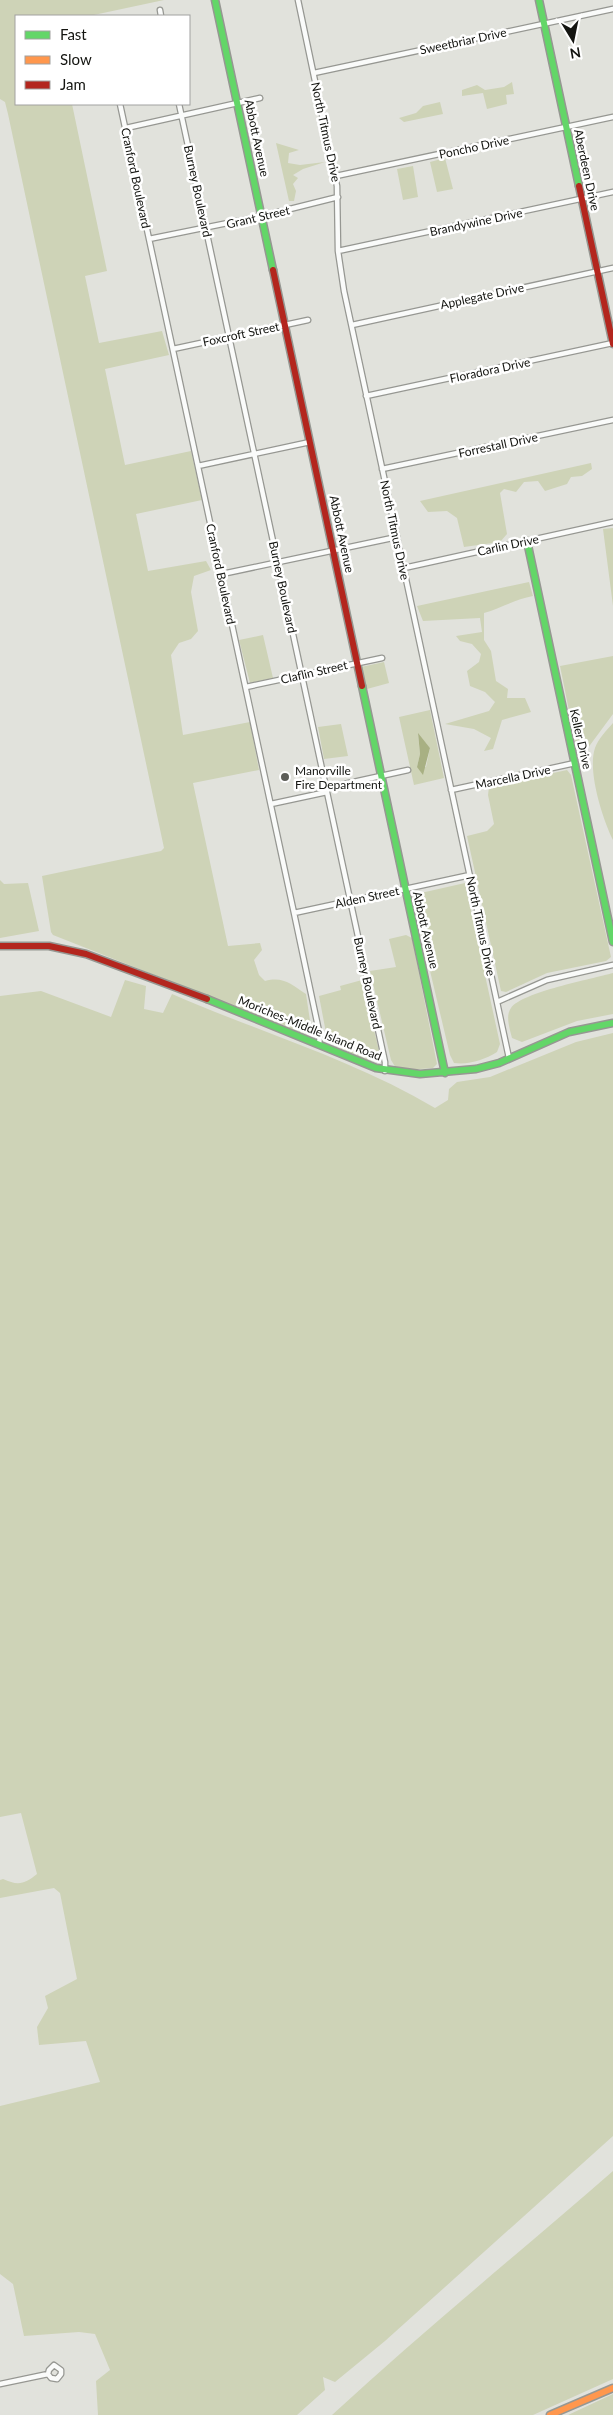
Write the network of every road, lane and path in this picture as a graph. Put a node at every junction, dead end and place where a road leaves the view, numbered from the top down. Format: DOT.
graph roads {
  1 [pos="215,0"];
  2 [pos="298,0"];
  3 [pos="539,0"];
  4 [pos="613,9"];
  5 [pos="160,10"];
  6 [pos="161,15"];
  7 [pos="544,24"];
  8 [pos="314,73"];
  9 [pos="260,98"];
  10 [pos="238,103"];
  11 [pos="120,105"];
  12 [pos="179,105"];
  13 [pos="182,115"];
  14 [pos="613,117"];
  15 [pos="566,127"];
  16 [pos="126,128"];
  17 [pos="336,176"];
  18 [pos="613,192"];
  19 [pos="338,198"];
  20 [pos="582,199"];
  21 [pos="262,216"];
  22 [pos="206,227"];
  23 [pos="149,239"];
  24 [pos="338,251"];
  25 [pos="613,268"];
  26 [pos="598,271"];
  27 [pos="308,320"];
  28 [pos="285,324"];
  29 [pos="352,324"];
  30 [pos="229,337"];
  31 [pos="613,344"];
  32 [pos="173,349"];
  33 [pos="366,396"];
  34 [pos="613,420"];
  35 [pos="310,442"];
  36 [pos="255,454"];
  37 [pos="198,466"];
  38 [pos="382,469"];
  39 [pos="613,522"];
  40 [pos="397,537"];
  41 [pos="527,541"];
  42 [pos="334,551"];
  43 [pos="278,562"];
  44 [pos="404,568"];
  45 [pos="222,574"];
  46 [pos="382,658"];
  47 [pos="357,663"];
  48 [pos="302,676"];
  49 [pos="246,687"];
  50 [pos="575,763"];
  51 [pos="408,770"];
  52 [pos="382,776"];
  53 [pos="327,790"];
  54 [pos="451,790"];
  55 [pos="271,804"];
  56 [pos="470,876"];
  57 [pos="405,889"];
  58 [pos="350,900"];
  59 [pos="294,912"];
  60 [pos="613,942"];
  61 [pos="0,946"];
  62 [pos="613,965"];
  63 [pos="497,1002"];
  64 [pos="613,1023"];
  65 [pos="319,1044"];
  66 [pos="508,1058"];
  67 [pos="385,1071"];
  68 [pos="445,1073"];
  69 [pos="48,2374"];
  70 [pos="0,2384"];
  71 [pos="613,2388"];
  72 [pos="550,2415"];
  1 -- 10 [label="street, Abbott Avenue"];
  2 -- 8 [label="street, North Titmus Drive"];
  3 -- 7 [label="street, Aberdeen Drive"];
  4 -- 7 [label="street, Sweetbriar Drive"];
  5 -- 6 [label="street"];
  7 -- 8 [label="street, Sweetbriar Drive"];
  7 -- 15 [label="street, Aberdeen Drive"];
  8 -- 17 [label="street, North Titmus Drive"];
  9 -- 10 [label="street"];
  10 -- 13 [label="street"];
  10 -- 21 [label="street, Abbott Avenue"];
  11 -- 16 [label="street, Cranford Boulevard"];
  12 -- 13 [label="street, Burney Boulevard"];
  13 -- 16 [label="street"];
  13 -- 22 [label="street, Burney Boulevard"];
  14 -- 15 [label="street, Poncho Drive"];
  15 -- 17 [label="street, Poncho Drive"];
  15 -- 20 [label="street, Aberdeen Drive"];
  16 -- 23 [label="street, Cranford Boulevard"];
  17 -- 19 [label="street, North Titmus Drive"];
  18 -- 20 [label="street, Brandywine Drive"];
  19 -- 21 [label="street, Grant Street"];
  19 -- 24 [label="street, North Titmus Drive"];
  20 -- 24 [label="street, Brandywine Drive"];
  20 -- 26 [label="street, Aberdeen Drive"];
  21 -- 22 [label="street, Grant Street"];
  21 -- 28 [label="street, Abbott Avenue"];
  22 -- 23 [label="street, Grant Street"];
  22 -- 30 [label="street, Burney Boulevard"];
  23 -- 32 [label="street, Cranford Boulevard"];
  24 -- 29 [label="street, North Titmus Drive"];
  25 -- 26 [label="street, Applegate Drive"];
  26 -- 29 [label="street, Applegate Drive"];
  26 -- 31 [label="street, Aberdeen Drive"];
  27 -- 28 [label="street, Foxcroft Street"];
  28 -- 30 [label="street, Foxcroft Street"];
  28 -- 35 [label="street, Abbott Avenue"];
  29 -- 33 [label="street, North Titmus Drive"];
  30 -- 32 [label="street, Foxcroft Street"];
  30 -- 36 [label="street, Burney Boulevard"];
  31 -- 33 [label="street, Floradora Drive"];
  32 -- 37 [label="street, Cranford Boulevard"];
  33 -- 38 [label="street, North Titmus Drive"];
  34 -- 38 [label="street, Forrestall Drive"];
  35 -- 36 [label="street"];
  35 -- 42 [label="street, Abbott Avenue"];
  36 -- 37 [label="street"];
  36 -- 43 [label="street, Burney Boulevard"];
  37 -- 45 [label="street, Cranford Boulevard"];
  38 -- 40 [label="street, North Titmus Drive"];
  39 -- 41 [label="street, Carlin Drive"];
  40 -- 42 [label="street"];
  40 -- 44 [label="street, North Titmus Drive"];
  41 -- 44 [label="street, Carlin Drive"];
  41 -- 50 [label="street, Keller Drive"];
  42 -- 43 [label="street"];
  42 -- 47 [label="street, Abbott Avenue"];
  43 -- 45 [label="street"];
  43 -- 48 [label="street, Burney Boulevard"];
  44 -- 54 [label="street, North Titmus Drive"];
  45 -- 49 [label="street, Cranford Boulevard"];
  46 -- 47 [label="street, Claflin Street"];
  47 -- 48 [label="street, Claflin Street"];
  47 -- 52 [label="street, Abbott Avenue"];
  48 -- 49 [label="street, Claflin Street"];
  48 -- 53 [label="street, Burney Boulevard"];
  49 -- 55 [label="street, Cranford Boulevard"];
  50 -- 54 [label="street, Marcella Drive"];
  50 -- 60 [label="street, Keller Drive"];
  51 -- 52 [label="street"];
  52 -- 53 [label="street"];
  52 -- 57 [label="street, Abbott Avenue"];
  53 -- 55 [label="street"];
  53 -- 58 [label="street, Burney Boulevard"];
  54 -- 56 [label="street, North Titmus Drive"];
  55 -- 59 [label="street, Cranford Boulevard"];
  56 -- 57 [label="street, Alden Street"];
  56 -- 63 [label="street, North Titmus Drive"];
  57 -- 58 [label="street, Alden Street"];
  57 -- 68 [label="street, Abbott Avenue"];
  58 -- 59 [label="street, Alden Street"];
  58 -- 67 [label="street, Burney Boulevard"];
  59 -- 65 [label="street, Cranford Boulevard"];
  61 -- 65 [label="street, Moriches-Middle Island Road"];
  62 -- 63 [label="street"];
  63 -- 66 [label="street, North Titmus Drive"];
  64 -- 66 [label="street, Moriches-Middle Island Road"];
  65 -- 67 [label="street, Moriches-Middle Island Road"];
  66 -- 68 [label="street, Moriches-Middle Island Road"];
  67 -- 68 [label="street, Moriches-Middle Island Road"];
  69 -- 70 [label="street"];
  71 -- 72 [label="street"];
}
